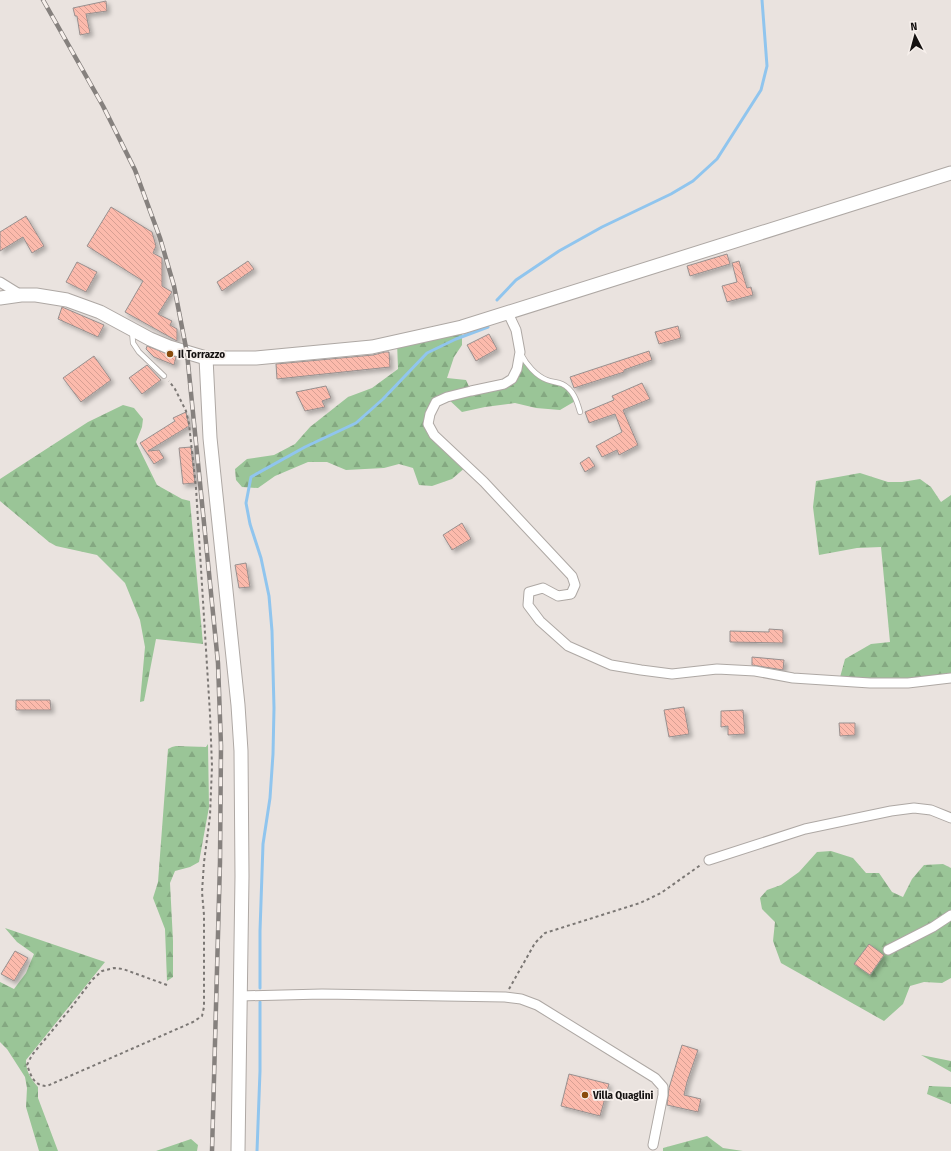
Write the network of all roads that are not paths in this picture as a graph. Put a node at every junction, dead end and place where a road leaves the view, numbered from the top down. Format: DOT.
graph roads {
  1 [pos="951,173"];
  2 [pos="0,282"];
  3 [pos="21,295"];
  4 [pos="0,298"];
  5 [pos="508,313"];
  6 [pos="132,329"];
  7 [pos="520,352"];
  8 [pos="206,358"];
  9 [pos="164,376"];
  10 [pos="580,412"];
  11 [pos="951,678"];
  12 [pos="951,818"];
  13 [pos="708,860"];
  14 [pos="951,915"];
  15 [pos="888,950"];
  16 [pos="240,996"];
  17 [pos="653,1145"];
  18 [pos="238,1151"];
  1 -- 5 [label="street"];
  2 -- 3 [label="street"];
  3 -- 4 [label="street"];
  3 -- 6 [label="street"];
  5 -- 7 [label="street"];
  5 -- 8 [label="street"];
  6 -- 8 [label="street"];
  6 -- 9 [label="lane"];
  7 -- 10 [label="lane"];
  7 -- 11 [label="street"];
  8 -- 16 [label="street"];
  12 -- 13 [label="street"];
  14 -- 15 [label="street"];
  16 -- 17 [label="street"];
  16 -- 18 [label="street"];
}
